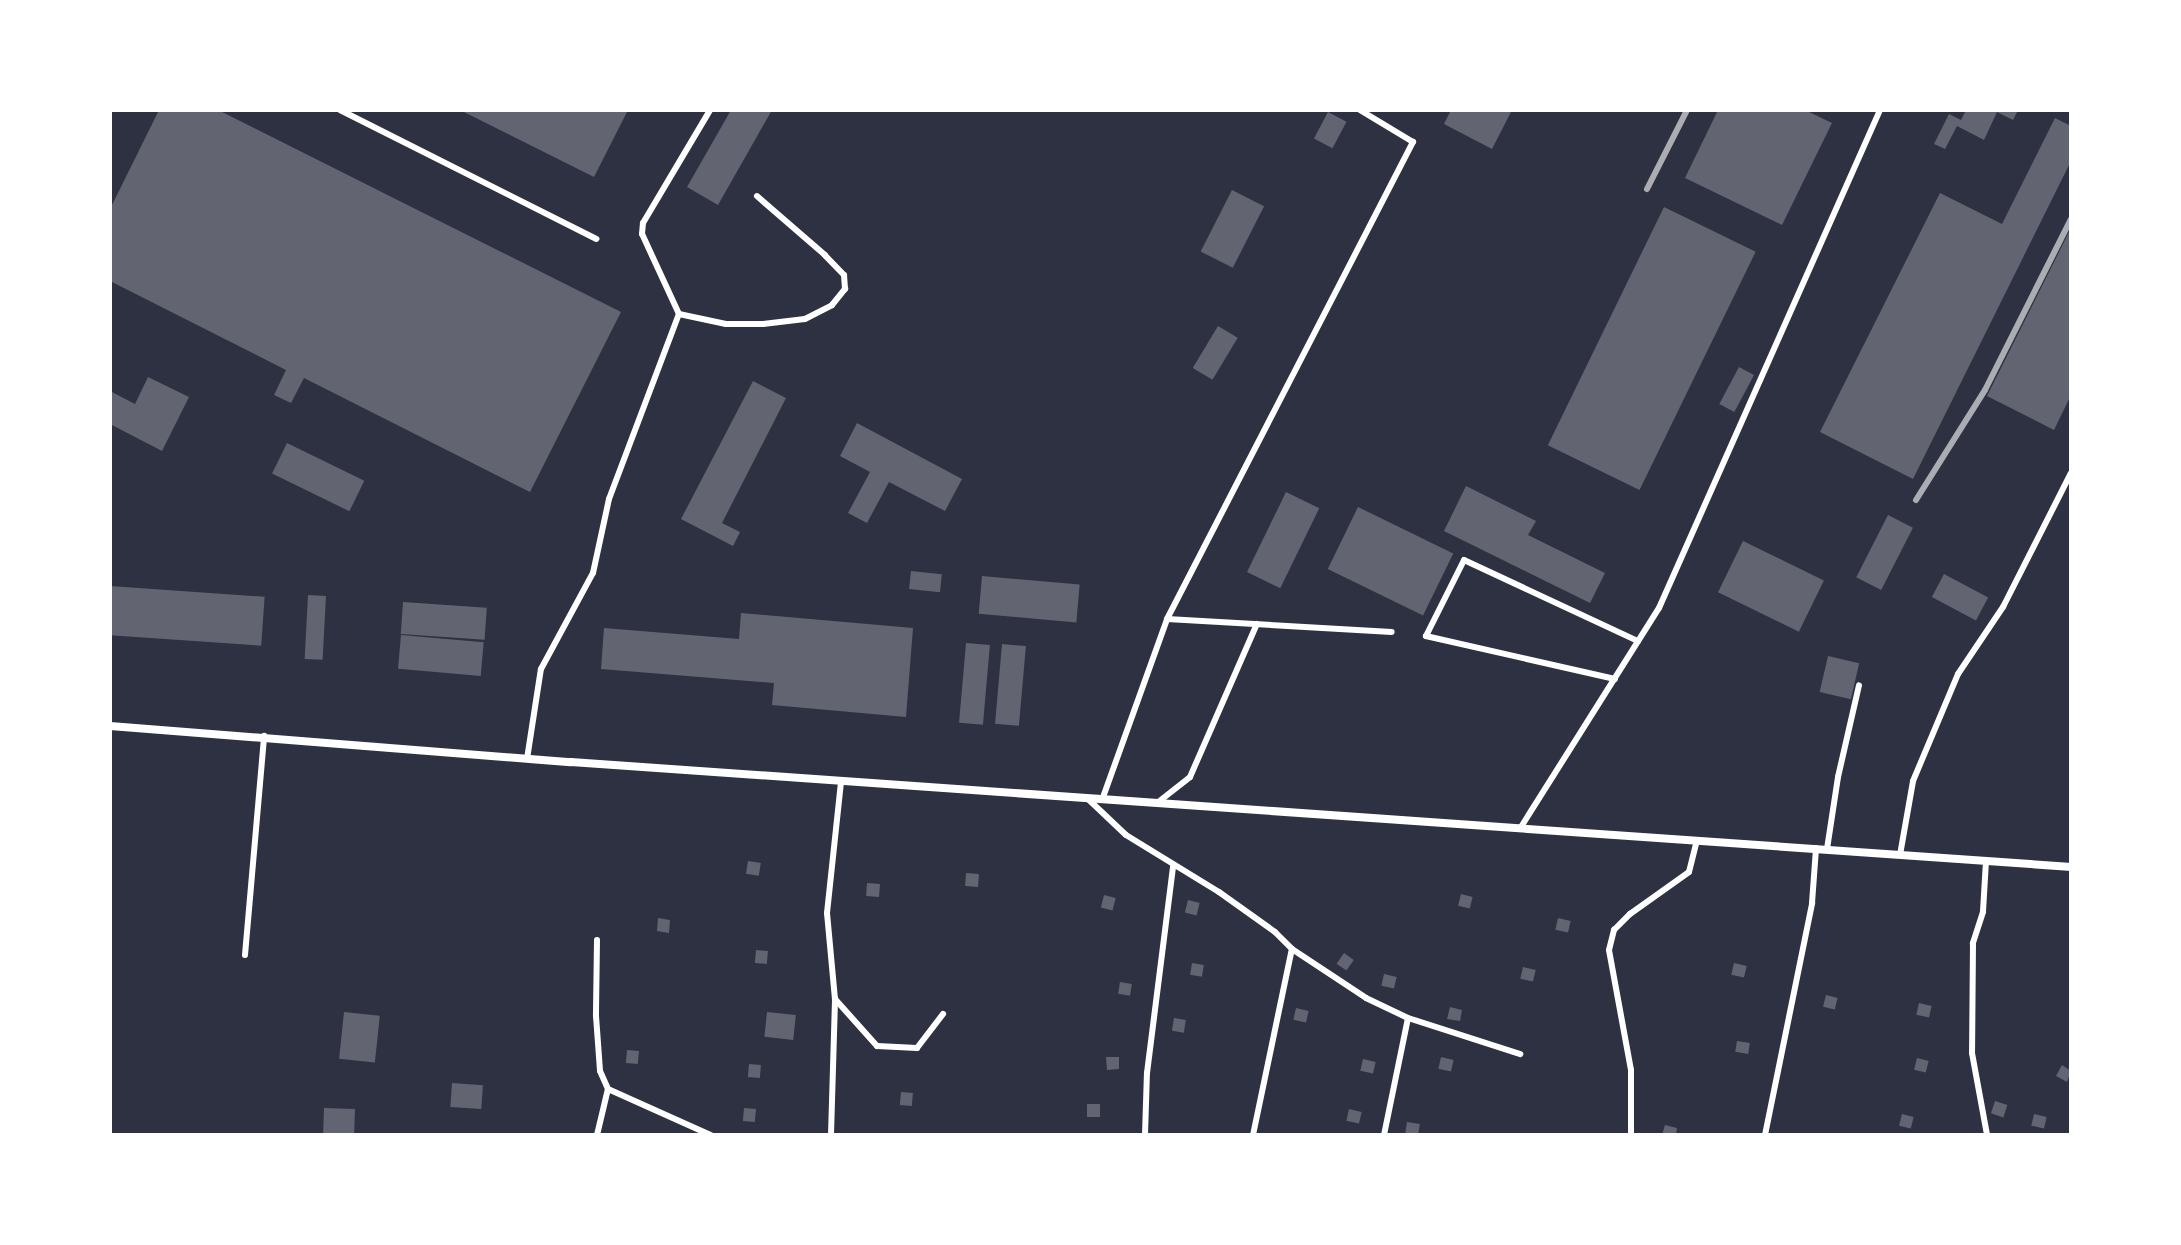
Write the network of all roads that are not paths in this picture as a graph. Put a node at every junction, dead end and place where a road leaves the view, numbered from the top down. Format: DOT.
graph roads {
  1 [pos="340,110"];
  2 [pos="710,110"];
  3 [pos="1360,110"];
  4 [pos="1880,110"];
  5 [pos="757,196"];
  6 [pos="596,239"];
  7 [pos="679,314"];
  8 [pos="2071,473"];
  9 [pos="1167,619"];
  10 [pos="1257,624"];
  11 [pos="1392,632"];
  12 [pos="1638,641"];
  13 [pos="1615,679"];
  14 [pos="1859,685"];
  15 [pos="110,726"];
  16 [pos="264,736"];
  17 [pos="527,759"];
  18 [pos="841,782"];
  19 [pos="1088,799"];
  20 [pos="1102,800"];
  21 [pos="1157,803"];
  22 [pos="1521,827"];
  23 [pos="1697,840"];
  24 [pos="1816,848"];
  25 [pos="1827,849"];
  26 [pos="1900,855"];
  27 [pos="1986,861"];
  28 [pos="1173,866"];
  29 [pos="2071,867"];
  30 [pos="597,940"];
  31 [pos="1292,949"];
  32 [pos="245,955"];
  33 [pos="835,999"];
  34 [pos="943,1014"];
  35 [pos="1408,1018"];
  36 [pos="1520,1054"];
  37 [pos="608,1089"];
  38 [pos="597,1135"];
  39 [pos="711,1135"];
  40 [pos="831,1135"];
  41 [pos="1145,1135"];
  42 [pos="1253,1135"];
  43 [pos="1384,1135"];
  44 [pos="1631,1135"];
  45 [pos="1765,1135"];
  46 [pos="1987,1135"];
  1 -- 6 [label="lane"];
  2 -- 7 [label="lane"];
  3 -- 9 [label="lane"];
  4 -- 12 [label="lane"];
  5 -- 7 [label="lane"];
  7 -- 17 [label="lane"];
  8 -- 26 [label="lane"];
  9 -- 10 [label="lane"];
  9 -- 20 [label="lane"];
  10 -- 11 [label="lane"];
  10 -- 21 [label="lane"];
  12 -- 13 [label="lane"];
  12 -- 13 [label="lane"];
  13 -- 22 [label="lane"];
  14 -- 25 [label="lane"];
  15 -- 16 [label="street"];
  16 -- 17 [label="street"];
  16 -- 32 [label="lane"];
  17 -- 18 [label="street"];
  18 -- 19 [label="street"];
  18 -- 33 [label="lane"];
  19 -- 20 [label="street"];
  19 -- 28 [label="lane"];
  20 -- 21 [label="street"];
  21 -- 22 [label="street"];
  22 -- 23 [label="street"];
  23 -- 24 [label="street"];
  23 -- 44 [label="lane"];
  24 -- 25 [label="street"];
  24 -- 45 [label="lane"];
  25 -- 26 [label="street"];
  26 -- 27 [label="street"];
  27 -- 29 [label="street"];
  27 -- 46 [label="lane"];
  28 -- 31 [label="lane"];
  28 -- 41 [label="lane"];
  30 -- 37 [label="lane"];
  31 -- 35 [label="lane"];
  31 -- 42 [label="lane"];
  33 -- 34 [label="lane"];
  33 -- 40 [label="lane"];
  35 -- 36 [label="lane"];
  35 -- 43 [label="lane"];
  37 -- 38 [label="lane"];
  37 -- 39 [label="lane"];
}
